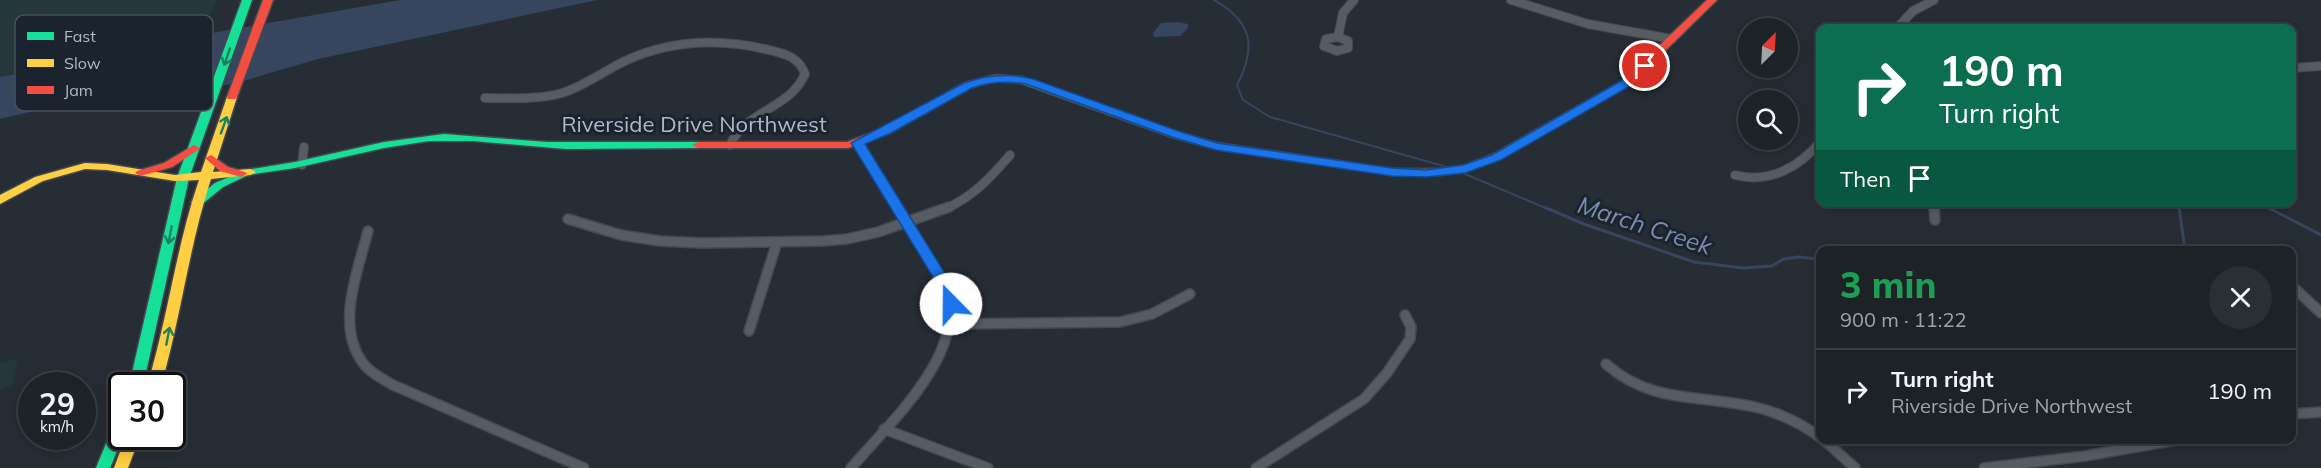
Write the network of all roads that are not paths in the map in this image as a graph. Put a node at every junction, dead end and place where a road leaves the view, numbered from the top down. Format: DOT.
graph roads {
  1 [pos="247,0"];
  2 [pos="268,0"];
  3 [pos="1354,0"];
  4 [pos="1512,0"];
  5 [pos="1712,0"];
  6 [pos="1934,0"];
  7 [pos="1901,24"];
  8 [pos="1338,37"];
  9 [pos="1672,39"];
  10 [pos="2321,66"];
  11 [pos="2296,68"];
  12 [pos="213,95"];
  13 [pos="485,98"];
  14 [pos="207,111"];
  15 [pos="858,143"];
  16 [pos="730,145"];
  17 [pos="304,147"];
  18 [pos="1816,147"];
  19 [pos="194,148"];
  20 [pos="1010,155"];
  21 [pos="211,158"];
  22 [pos="302,165"];
  23 [pos="141,173"];
  24 [pos="242,174"];
  25 [pos="1735,175"];
  26 [pos="204,177"];
  27 [pos="183,178"];
  28 [pos="0,200"];
  29 [pos="197,202"];
  30 [pos="1934,207"];
  31 [pos="568,219"];
  32 [pos="1935,220"];
  33 [pos="907,223"];
  34 [pos="368,231"];
  35 [pos="777,242"];
  36 [pos="2296,290"];
  37 [pos="1190,294"];
  38 [pos="2321,313"];
  39 [pos="1405,315"];
  40 [pos="951,324"];
  41 [pos="749,331"];
  42 [pos="1606,364"];
  43 [pos="138,372"];
  44 [pos="159,372"];
  45 [pos="2321,412"];
  46 [pos="2296,414"];
  47 [pos="884,429"];
  48 [pos="1816,434"];
  49 [pos="1828,444"];
  50 [pos="2153,444"];
  51 [pos="110,450"];
  52 [pos="128,450"];
  53 [pos="103,468"];
  54 [pos="121,468"];
  55 [pos="584,468"];
  56 [pos="851,468"];
  57 [pos="988,468"];
  58 [pos="1256,468"];
  59 [pos="1855,468"];
  60 [pos="1984,468"];
  1 -- 12 [label="street, one-way"];
  21 -- 2 [label="street, one-way"];
  3 -- 8 [label="street"];
  4 -- 9 [label="street"];
  5 -- 9 [label="street, Riverside Drive Northwest"];
  6 -- 7 [label="street"];
  9 -- 15 [label="street, Riverside Drive Northwest"];
  10 -- 11 [label="street"];
  13 -- 16 [label="street"];
  14 -- 19 [label="street, one-way"];
  15 -- 16 [label="street, Riverside Drive Northwest"];
  15 -- 33 [label="street"];
  16 -- 22 [label="street, Riverside Drive Northwest"];
  17 -- 22 [label="street"];
  18 -- 25 [label="street"];
  19 -- 23 [label="street"];
  19 -- 27 [label="street"];
  20 -- 33 [label="street"];
  21 -- 24 [label="street"];
  21 -- 26 [label="street"];
  22 -- 24 [label="street, Riverside Drive Northwest"];
  23 -- 27 [label="street, Riverside Drive Northwest"];
  23 -- 28 [label="street, Riverside Drive Northwest"];
  24 -- 26 [label="street, Riverside Drive Northwest"];
  24 -- 29 [label="street"];
  26 -- 27 [label="street, Riverside Drive Northwest"];
  26 -- 29 [label="street"];
  27 -- 43 [label="street, one-way"];
  44 -- 29 [label="street, one-way"];
  30 -- 32 [label="street"];
  31 -- 35 [label="street"];
  33 -- 35 [label="street"];
  33 -- 40 [label="street"];
  34 -- 55 [label="street"];
  35 -- 41 [label="street"];
  36 -- 38 [label="street"];
  37 -- 40 [label="street"];
  39 -- 58 [label="street"];
  40 -- 47 [label="street"];
  42 -- 48 [label="street"];
  45 -- 46 [label="street"];
  47 -- 56 [label="street"];
  47 -- 57 [label="street"];
  49 -- 59 [label="street"];
  50 -- 60 [label="street"];
  51 -- 53 [label="street"];
  52 -- 54 [label="street"];
}
